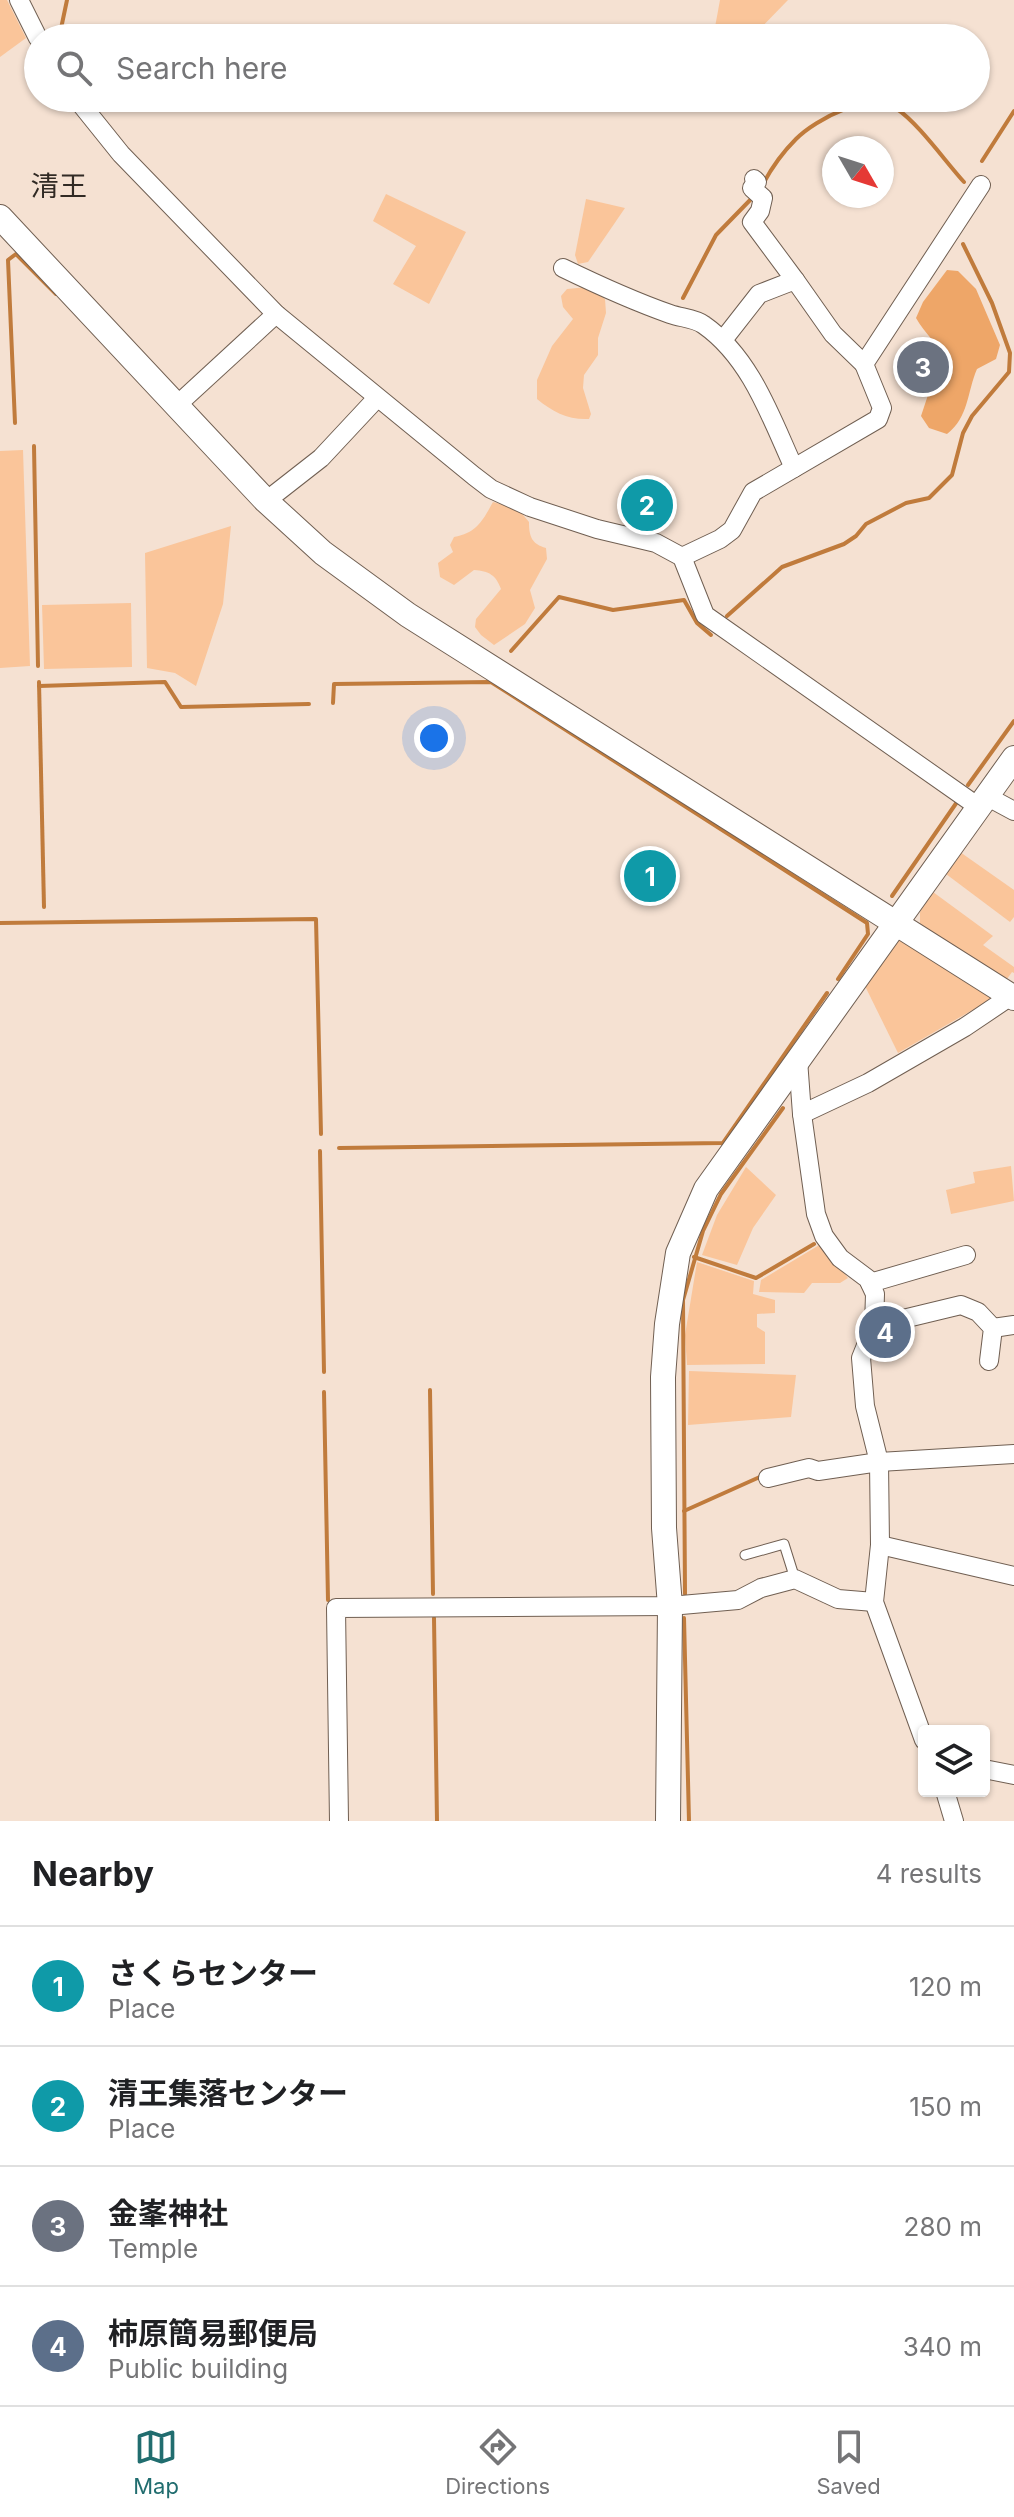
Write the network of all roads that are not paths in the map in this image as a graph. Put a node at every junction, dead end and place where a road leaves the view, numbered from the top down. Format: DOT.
graph roads {
  1 [pos="19,0"];
  2 [pos="31,24"];
  3 [pos="87,112"];
  4 [pos="754,179"];
  5 [pos="981,185"];
  6 [pos="0,217"];
  7 [pos="563,268"];
  8 [pos="795,280"];
  9 [pos="276,314"];
  10 [pos="723,340"];
  11 [pos="864,364"];
  12 [pos="377,398"];
  13 [pos="176,406"];
  14 [pos="794,468"];
  15 [pos="266,501"];
  16 [pos="682,557"];
  17 [pos="1014,758"];
  18 [pos="984,802"];
  19 [pos="1014,811"];
  20 [pos="894,924"];
  21 [pos="1013,996"];
  22 [pos="798,1060"];
  23 [pos="802,1114"];
  24 [pos="966,1255"];
  25 [pos="870,1283"];
  26 [pos="1014,1325"];
  27 [pos="874,1326"];
  28 [pos="993,1328"];
  29 [pos="989,1361"];
  30 [pos="1014,1454"];
  31 [pos="879,1462"];
  32 [pos="768,1478"];
  33 [pos="880,1545"];
  34 [pos="745,1555"];
  35 [pos="1014,1576"];
  36 [pos="795,1579"];
  37 [pos="874,1602"];
  38 [pos="670,1606"];
  39 [pos="919,1725"];
  40 [pos="990,1770"];
  41 [pos="1014,1775"];
  42 [pos="947,1797"];
  43 [pos="339,1821"];
  44 [pos="668,1821"];
  45 [pos="954,1821"];
  1 -- 2 [label="street"];
  3 -- 9 [label="street"];
  4 -- 8 [label="street"];
  5 -- 11 [label="street"];
  6 -- 13 [label="street"];
  7 -- 10 [label="street"];
  8 -- 10 [label="street"];
  8 -- 11 [label="street"];
  9 -- 12 [label="street"];
  9 -- 13 [label="street"];
  10 -- 14 [label="street"];
  11 -- 14 [label="street"];
  12 -- 15 [label="street"];
  12 -- 16 [label="street"];
  13 -- 15 [label="street"];
  14 -- 16 [label="street"];
  15 -- 20 [label="street"];
  16 -- 18 [label="street"];
  17 -- 18 [label="street"];
  18 -- 19 [label="street"];
  18 -- 20 [label="street"];
  20 -- 21 [label="street"];
  20 -- 22 [label="street"];
  21 -- 23 [label="street"];
  22 -- 23 [label="street"];
  22 -- 38 [label="street"];
  23 -- 25 [label="street"];
  24 -- 25 [label="street"];
  25 -- 27 [label="street"];
  26 -- 28 [label="street"];
  27 -- 28 [label="street"];
  27 -- 31 [label="street"];
  28 -- 29 [label="street"];
  30 -- 31 [label="street"];
  31 -- 32 [label="street"];
  31 -- 33 [label="street"];
  33 -- 35 [label="street"];
  33 -- 37 [label="street"];
  34 -- 36 [label="lane"];
  36 -- 37 [label="street"];
  36 -- 38 [label="street"];
  37 -- 39 [label="street"];
  38 -- 43 [label="street"];
  38 -- 44 [label="street"];
  40 -- 41 [label="street"];
  42 -- 45 [label="street"];
}
